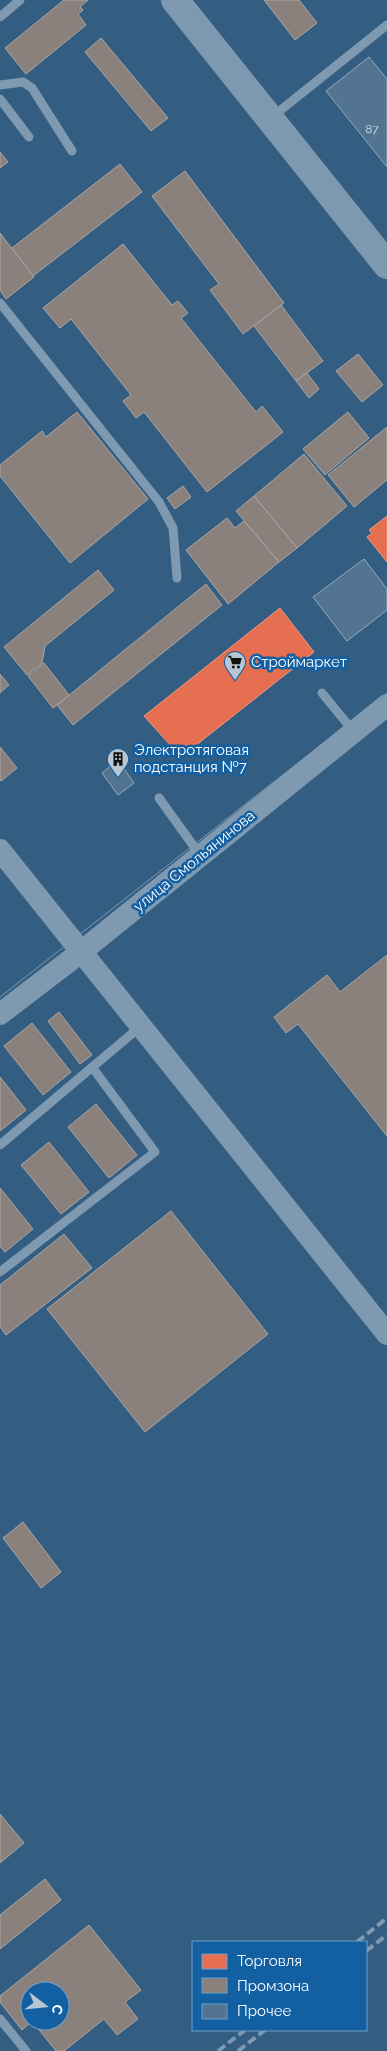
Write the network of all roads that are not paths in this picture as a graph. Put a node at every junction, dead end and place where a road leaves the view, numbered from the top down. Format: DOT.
graph roads {
  1 [pos="20,0"];
  2 [pos="175,0"];
  3 [pos="0,17"];
  4 [pos="387,25"];
  5 [pos="0,85"];
  6 [pos="0,99"];
  7 [pos="270,118"];
  8 [pos="29,137"];
  9 [pos="72,151"];
  10 [pos="387,265"];
  11 [pos="0,303"];
  12 [pos="177,578"];
  13 [pos="322,693"];
  14 [pos="387,705"];
  15 [pos="354,732"];
  16 [pos="159,798"];
  17 [pos="0,850"];
  18 [pos="200,856"];
  19 [pos="81,952"];
  20 [pos="0,1014"];
  21 [pos="141,1026"];
  22 [pos="92,1067"];
  23 [pos="0,1145"];
  24 [pos="0,1272"];
  25 [pos="387,1334"];
  26 [pos="0,2019"];
  27 [pos="26,2051"];
  1 -- 3 [label="lane"];
  2 -- 7 [label="main road"];
  4 -- 7 [label="lane"];
  5 -- 9 [label="lane"];
  6 -- 8 [label="lane"];
  7 -- 10 [label="main road"];
  11 -- 12 [label="lane"];
  13 -- 15 [label="lane"];
  14 -- 15 [label="street, улица Смольянинова"];
  15 -- 18 [label="street, улица Смольянинова"];
  16 -- 18 [label="lane"];
  17 -- 19 [label="street"];
  18 -- 19 [label="street, улица Смольянинова"];
  19 -- 20 [label="street, улица Смольянинова"];
  19 -- 21 [label="street"];
  21 -- 22 [label="lane"];
  21 -- 25 [label="street"];
  22 -- 23 [label="lane"];
  22 -- 24 [label="lane"];
  26 -- 27 [label="lane"];
}
